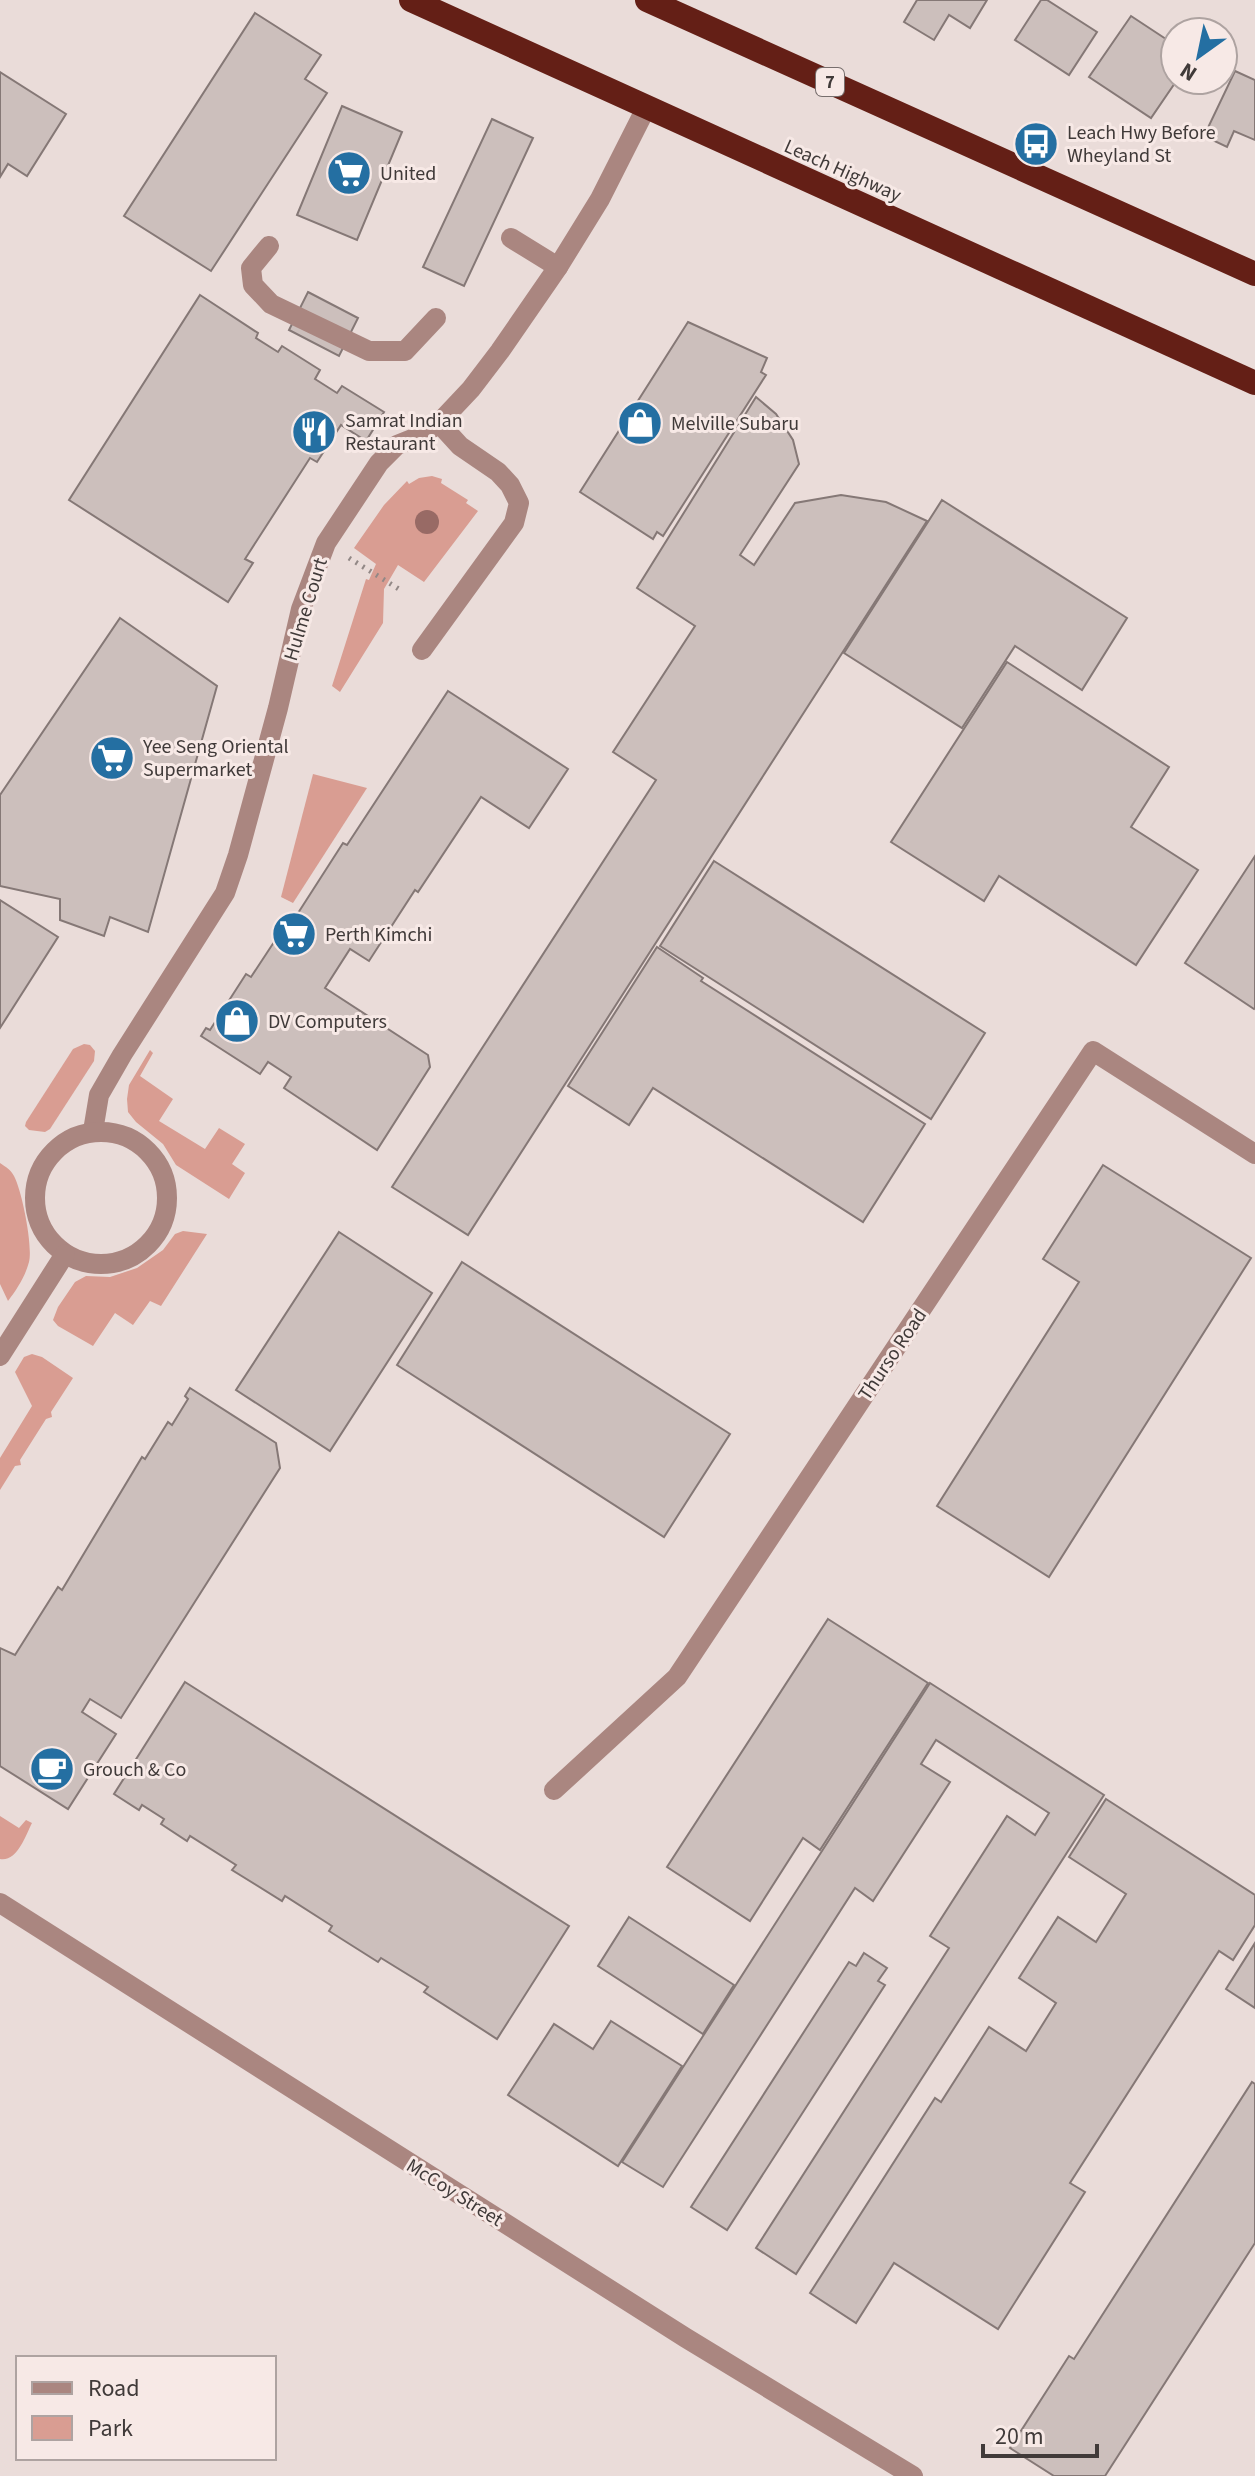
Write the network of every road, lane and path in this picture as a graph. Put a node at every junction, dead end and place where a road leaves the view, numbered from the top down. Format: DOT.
graph roads {
  1 [pos="411,0"];
  2 [pos="647,0"];
  3 [pos="646,108"];
  4 [pos="511,238"];
  5 [pos="269,246"];
  6 [pos="558,267"];
  7 [pos="1255,274"];
  8 [pos="436,318"];
  9 [pos="1255,383"];
  10 [pos="439,423"];
  11 [pos="361,565"];
  12 [pos="401,591"];
  13 [pos="422,650"];
  14 [pos="93,1131"];
  15 [pos="1255,1154"];
  16 [pos="65,1254"];
  17 [pos="0,1356"];
  18 [pos="554,1790"];
  19 [pos="0,1903"];
  20 [pos="913,2476"];
  1 -- 3 [label="highway, Leach Highway"];
  2 -- 7 [label="highway, 7"];
  3 -- 6 [label="street, Hulme Court"];
  3 -- 9 [label="highway, Leach Highway"];
  4 -- 6 [label="street"];
  5 -- 8 [label="street"];
  6 -- 10 [label="street, Hulme Court"];
  10 -- 13 [label="street"];
  10 -- 14 [label="street, Hulme Court"];
  11 -- 12 [label="path"];
  14 -- 16 [label="street"];
  14 -- 16 [label="street"];
  15 -- 18 [label="street, Thurso Road"];
  16 -- 17 [label="street"];
  19 -- 20 [label="street, McCoy Street"];
}
